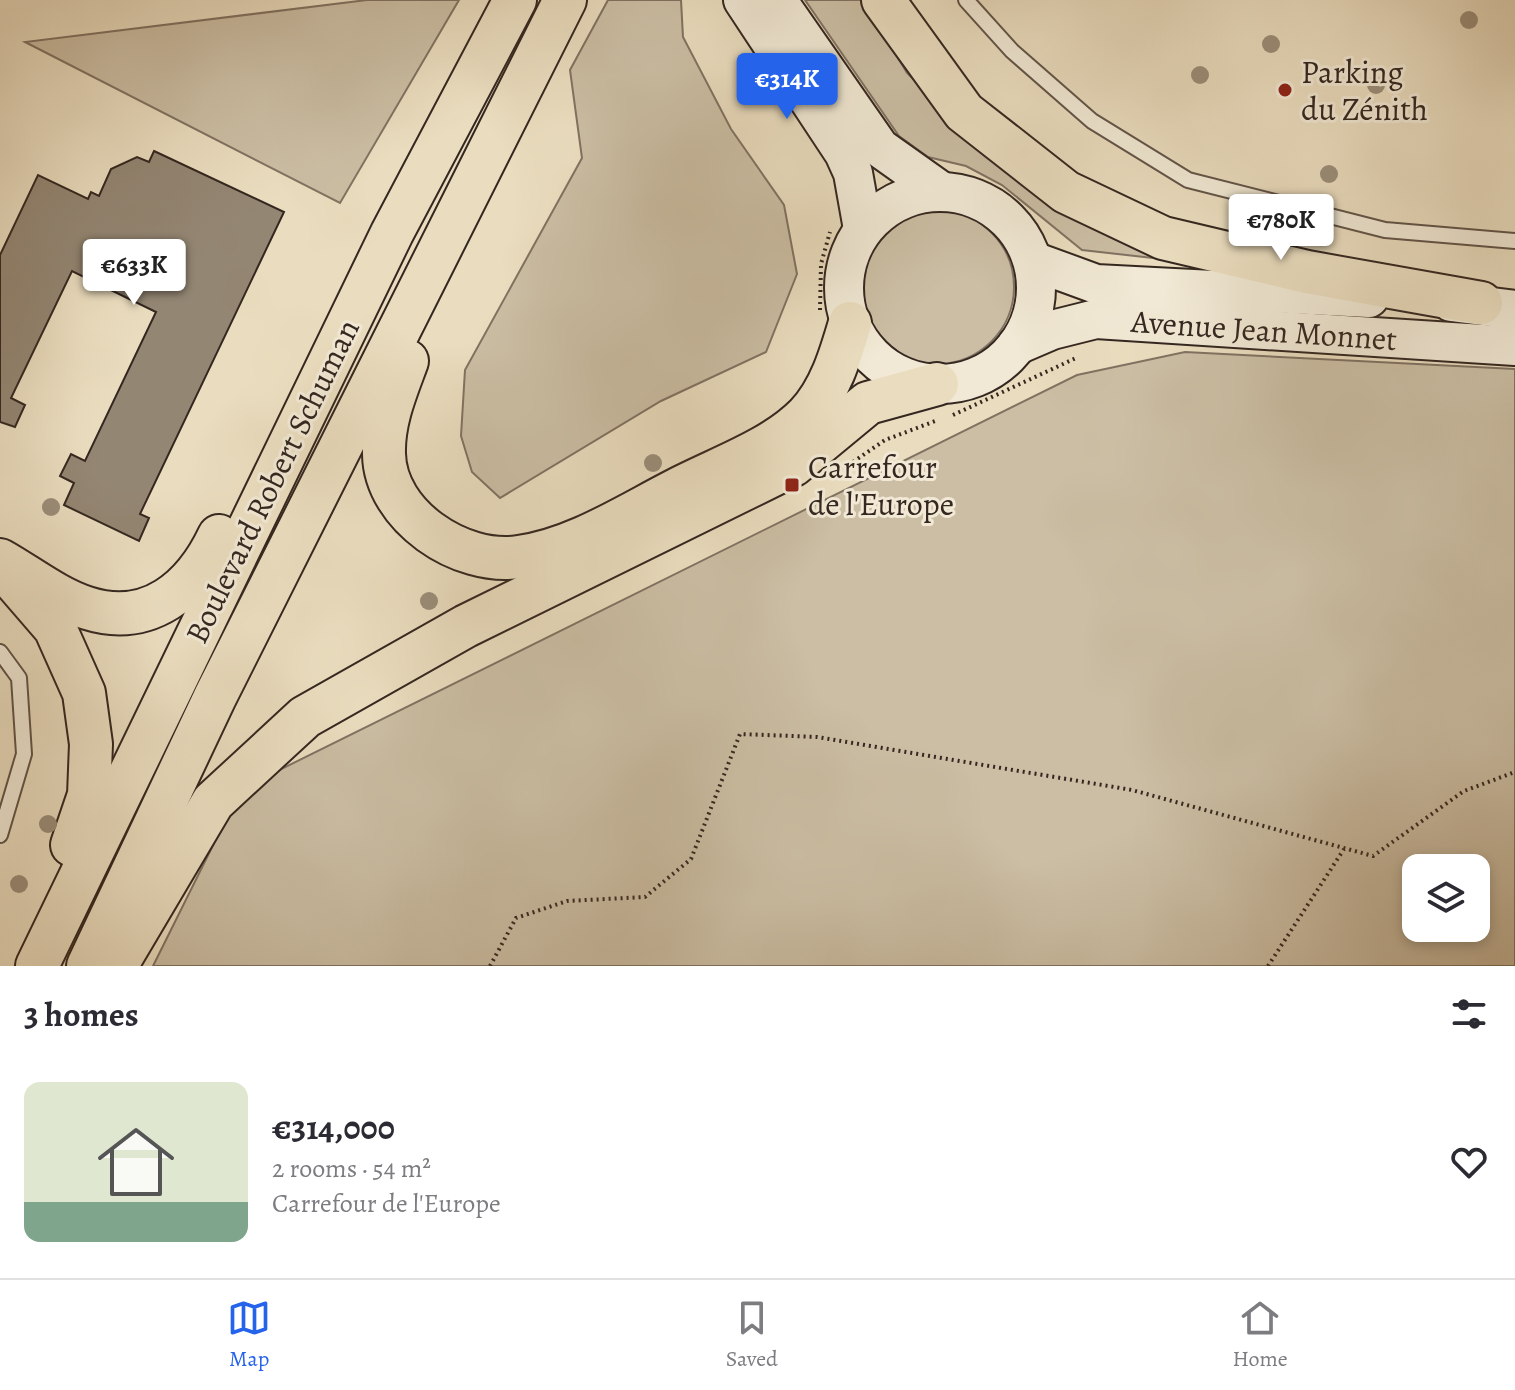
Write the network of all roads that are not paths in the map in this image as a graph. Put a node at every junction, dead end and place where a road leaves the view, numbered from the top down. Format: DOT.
graph roads {
  1 [pos="515,0"];
  2 [pos="565,0"];
  3 [pos="743,0"];
  4 [pos="777,0"];
  5 [pos="883,0"];
  6 [pos="966,0"];
  7 [pos="942,192"];
  8 [pos="458,209"];
  9 [pos="863,229"];
  10 [pos="392,233"];
  11 [pos="1515,241"];
  12 [pos="1033,261"];
  13 [pos="1498,306"];
  14 [pos="850,323"];
  15 [pos="1017,345"];
  16 [pos="1515,346"];
  17 [pos="937,384"];
  18 [pos="0,562"];
  19 [pos="0,652"];
  20 [pos="0,835"];
  21 [pos="30,966"];
  22 [pos="37,966"];
  23 [pos="88,966"];
  24 [pos="116,966"];
  1 -- 10 [label="main road, Boulevard Robert Schuman"];
  2 -- 8 [label="main road, Boulevard Robert Schuman"];
  3 -- 9 [label="main road"];
  4 -- 7 [label="main road"];
  5 -- 13 [label="main road"];
  6 -- 11 [label="lane"];
  7 -- 9 [label="main road"];
  7 -- 12 [label="main road"];
  8 -- 14 [label="main road"];
  8 -- 23 [label="main road, Boulevard Robert Schuman"];
  9 -- 14 [label="main road"];
  10 -- 18 [label="main road"];
  10 -- 22 [label="main road, Boulevard Robert Schuman"];
  12 -- 13 [label="main road, Avenue Jean Monnet"];
  12 -- 15 [label="main road"];
  14 -- 17 [label="main road"];
  15 -- 16 [label="main road, Avenue Jean Monnet"];
  15 -- 17 [label="main road"];
  17 -- 24 [label="main road"];
  18 -- 21 [label="main road"];
  19 -- 20 [label="lane"];
}
